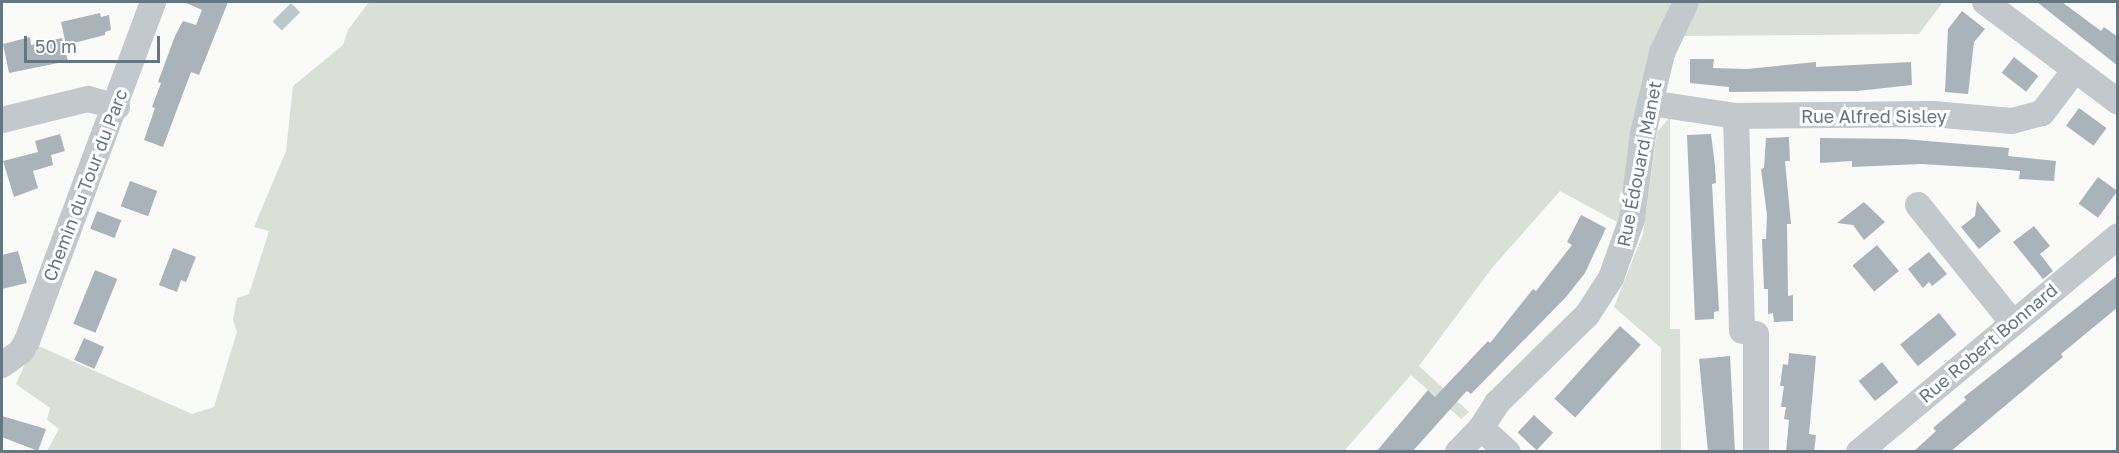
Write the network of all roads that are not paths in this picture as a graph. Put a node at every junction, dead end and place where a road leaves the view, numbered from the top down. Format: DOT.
graph roads {
  1 [pos="153,2"];
  2 [pos="1686,2"];
  3 [pos="1985,2"];
  4 [pos="2075,70"];
  5 [pos="2118,102"];
  6 [pos="1650,103"];
  7 [pos="117,107"];
  8 [pos="1736,116"];
  9 [pos="2,120"];
  10 [pos="1918,205"];
  11 [pos="2118,236"];
  12 [pos="2013,323"];
  13 [pos="5,365"];
  14 [pos="1481,428"];
  15 [pos="1458,452"];
  16 [pos="1508,452"];
  17 [pos="1756,452"];
  18 [pos="1859,452"];
  1 -- 7 [label="street, Chemin du Tour du Parc"];
  2 -- 6 [label="street, Rue Édouard Manet"];
  3 -- 4 [label="street"];
  4 -- 5 [label="street"];
  4 -- 8 [label="street, Rue Alfred Sisley"];
  6 -- 8 [label="street, Rue Alfred Sisley"];
  6 -- 14 [label="street, Rue Édouard Manet"];
  7 -- 9 [label="street"];
  7 -- 13 [label="street, Chemin du Tour du Parc"];
  8 -- 17 [label="street"];
  10 -- 12 [label="street"];
  11 -- 12 [label="street, Rue Robert Bonnard"];
  12 -- 18 [label="street, Rue Robert Bonnard"];
  14 -- 15 [label="street, Rue Édouard Manet"];
  14 -- 16 [label="street"];
}
